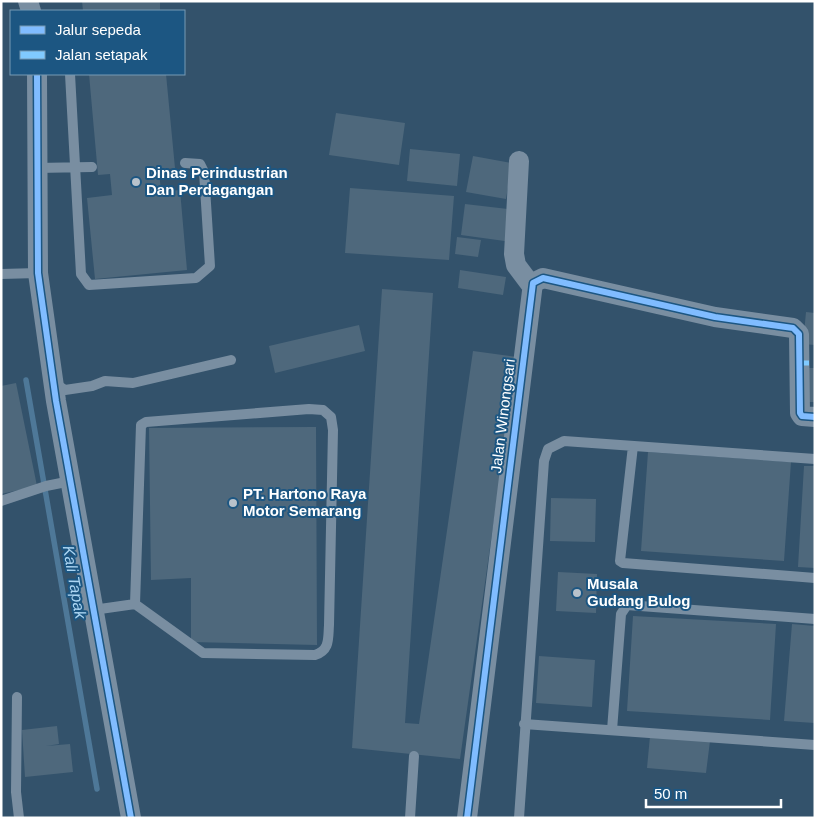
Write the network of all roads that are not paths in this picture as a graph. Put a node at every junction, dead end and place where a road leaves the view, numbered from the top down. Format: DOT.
graph roads {
  1 [pos="37,75"];
  2 [pos="70,75"];
  3 [pos="519,161"];
  4 [pos="185,163"];
  5 [pos="92,167"];
  6 [pos="36,168"];
  7 [pos="76,168"];
  8 [pos="38,273"];
  9 [pos="1,274"];
  10 [pos="531,285"];
  11 [pos="231,360"];
  12 [pos="807,363"];
  13 [pos="54,383"];
  14 [pos="815,417"];
  15 [pos="633,446"];
  16 [pos="815,459"];
  17 [pos="71,481"];
  18 [pos="1,501"];
  19 [pos="815,578"];
  20 [pos="135,604"];
  21 [pos="93,610"];
  22 [pos="815,619"];
  23 [pos="17,697"];
  24 [pos="524,724"];
  25 [pos="612,730"];
  26 [pos="815,745"];
  27 [pos="414,756"];
  28 [pos="19,818"];
  29 [pos="131,818"];
  30 [pos="410,818"];
  31 [pos="467,818"];
  32 [pos="519,818"];
  1 -- 6 [label="street"];
  2 -- 7 [label="lane"];
  3 -- 10 [label="street"];
  4 -- 7 [label="lane"];
  5 -- 7 [label="lane"];
  6 -- 7 [label="lane"];
  6 -- 8 [label="street"];
  8 -- 9 [label="lane"];
  8 -- 13 [label="street"];
  10 -- 12 [label="street"];
  10 -- 31 [label="street, Jalan Winongsari"];
  11 -- 13 [label="lane"];
  12 -- 14 [label="street"];
  13 -- 17 [label="street"];
  15 -- 16 [label="lane"];
  15 -- 19 [label="lane"];
  15 -- 24 [label="lane"];
  17 -- 18 [label="lane"];
  17 -- 21 [label="street"];
  20 -- 20 [label="lane"];
  20 -- 21 [label="lane"];
  21 -- 29 [label="street"];
  22 -- 25 [label="lane"];
  23 -- 28 [label="lane"];
  24 -- 25 [label="lane"];
  24 -- 32 [label="lane"];
  25 -- 26 [label="lane"];
  27 -- 30 [label="lane"];
}
